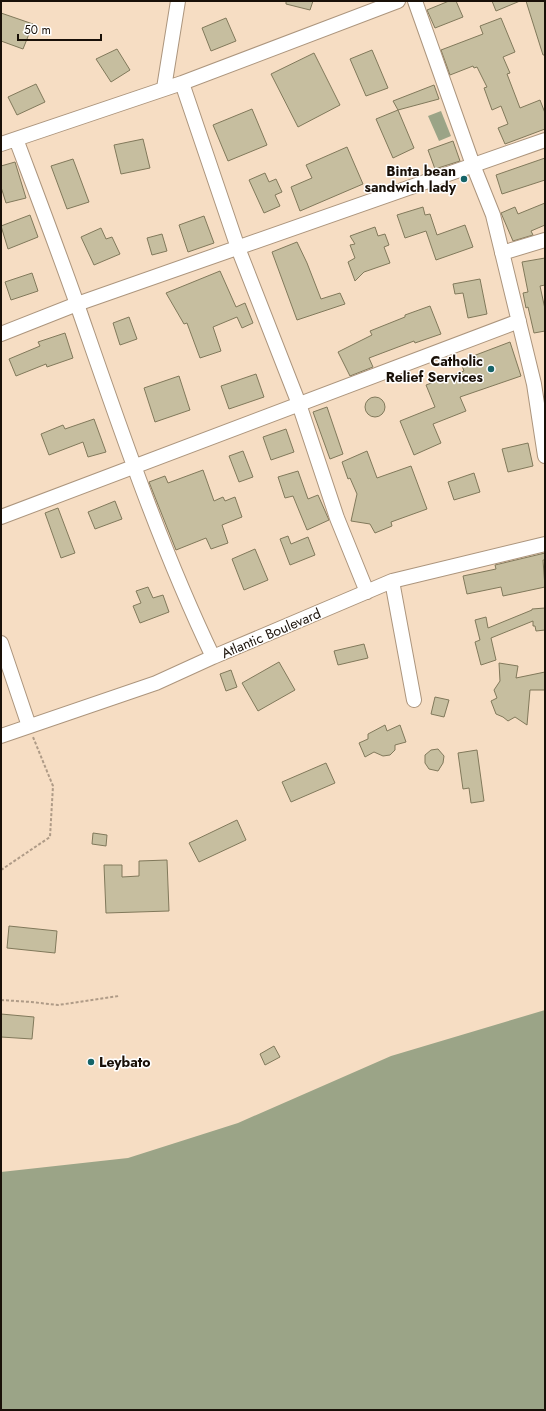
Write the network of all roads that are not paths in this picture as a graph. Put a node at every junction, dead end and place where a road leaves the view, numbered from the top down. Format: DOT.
graph roads {
  1 [pos="178,1"];
  2 [pos="398,1"];
  3 [pos="415,1"];
  4 [pos="182,83"];
  5 [pos="164,88"];
  6 [pos="16,139"];
  7 [pos="545,140"];
  8 [pos="1,144"];
  9 [pos="473,165"];
  10 [pos="545,240"];
  11 [pos="238,248"];
  12 [pos="502,253"];
  13 [pos="77,304"];
  14 [pos="519,321"];
  15 [pos="1,334"];
  16 [pos="299,404"];
  17 [pos="545,456"];
  18 [pos="133,467"];
  19 [pos="1,517"];
  20 [pos="545,544"];
  21 [pos="392,581"];
  22 [pos="367,592"];
  23 [pos="1,643"];
  24 [pos="213,657"];
  25 [pos="414,700"];
  26 [pos="29,726"];
  27 [pos="1,736"];
  1 -- 5 [label="street"];
  2 -- 4 [label="street"];
  3 -- 9 [label="street"];
  4 -- 5 [label="street"];
  4 -- 11 [label="street"];
  5 -- 6 [label="street"];
  6 -- 8 [label="street"];
  6 -- 13 [label="street"];
  7 -- 9 [label="street"];
  9 -- 11 [label="street"];
  9 -- 12 [label="street"];
  10 -- 12 [label="street"];
  11 -- 13 [label="street"];
  11 -- 16 [label="street"];
  12 -- 14 [label="street"];
  13 -- 15 [label="street"];
  13 -- 18 [label="street"];
  14 -- 16 [label="street"];
  14 -- 17 [label="street"];
  16 -- 18 [label="street"];
  16 -- 22 [label="street"];
  18 -- 19 [label="street"];
  18 -- 24 [label="street"];
  20 -- 21 [label="street, Atlantic Boulevard"];
  21 -- 22 [label="street, Atlantic Boulevard"];
  21 -- 25 [label="street"];
  22 -- 24 [label="street, Atlantic Boulevard"];
  23 -- 26 [label="street"];
  24 -- 26 [label="street, Atlantic Boulevard"];
  26 -- 27 [label="street, Atlantic Boulevard"];
}
